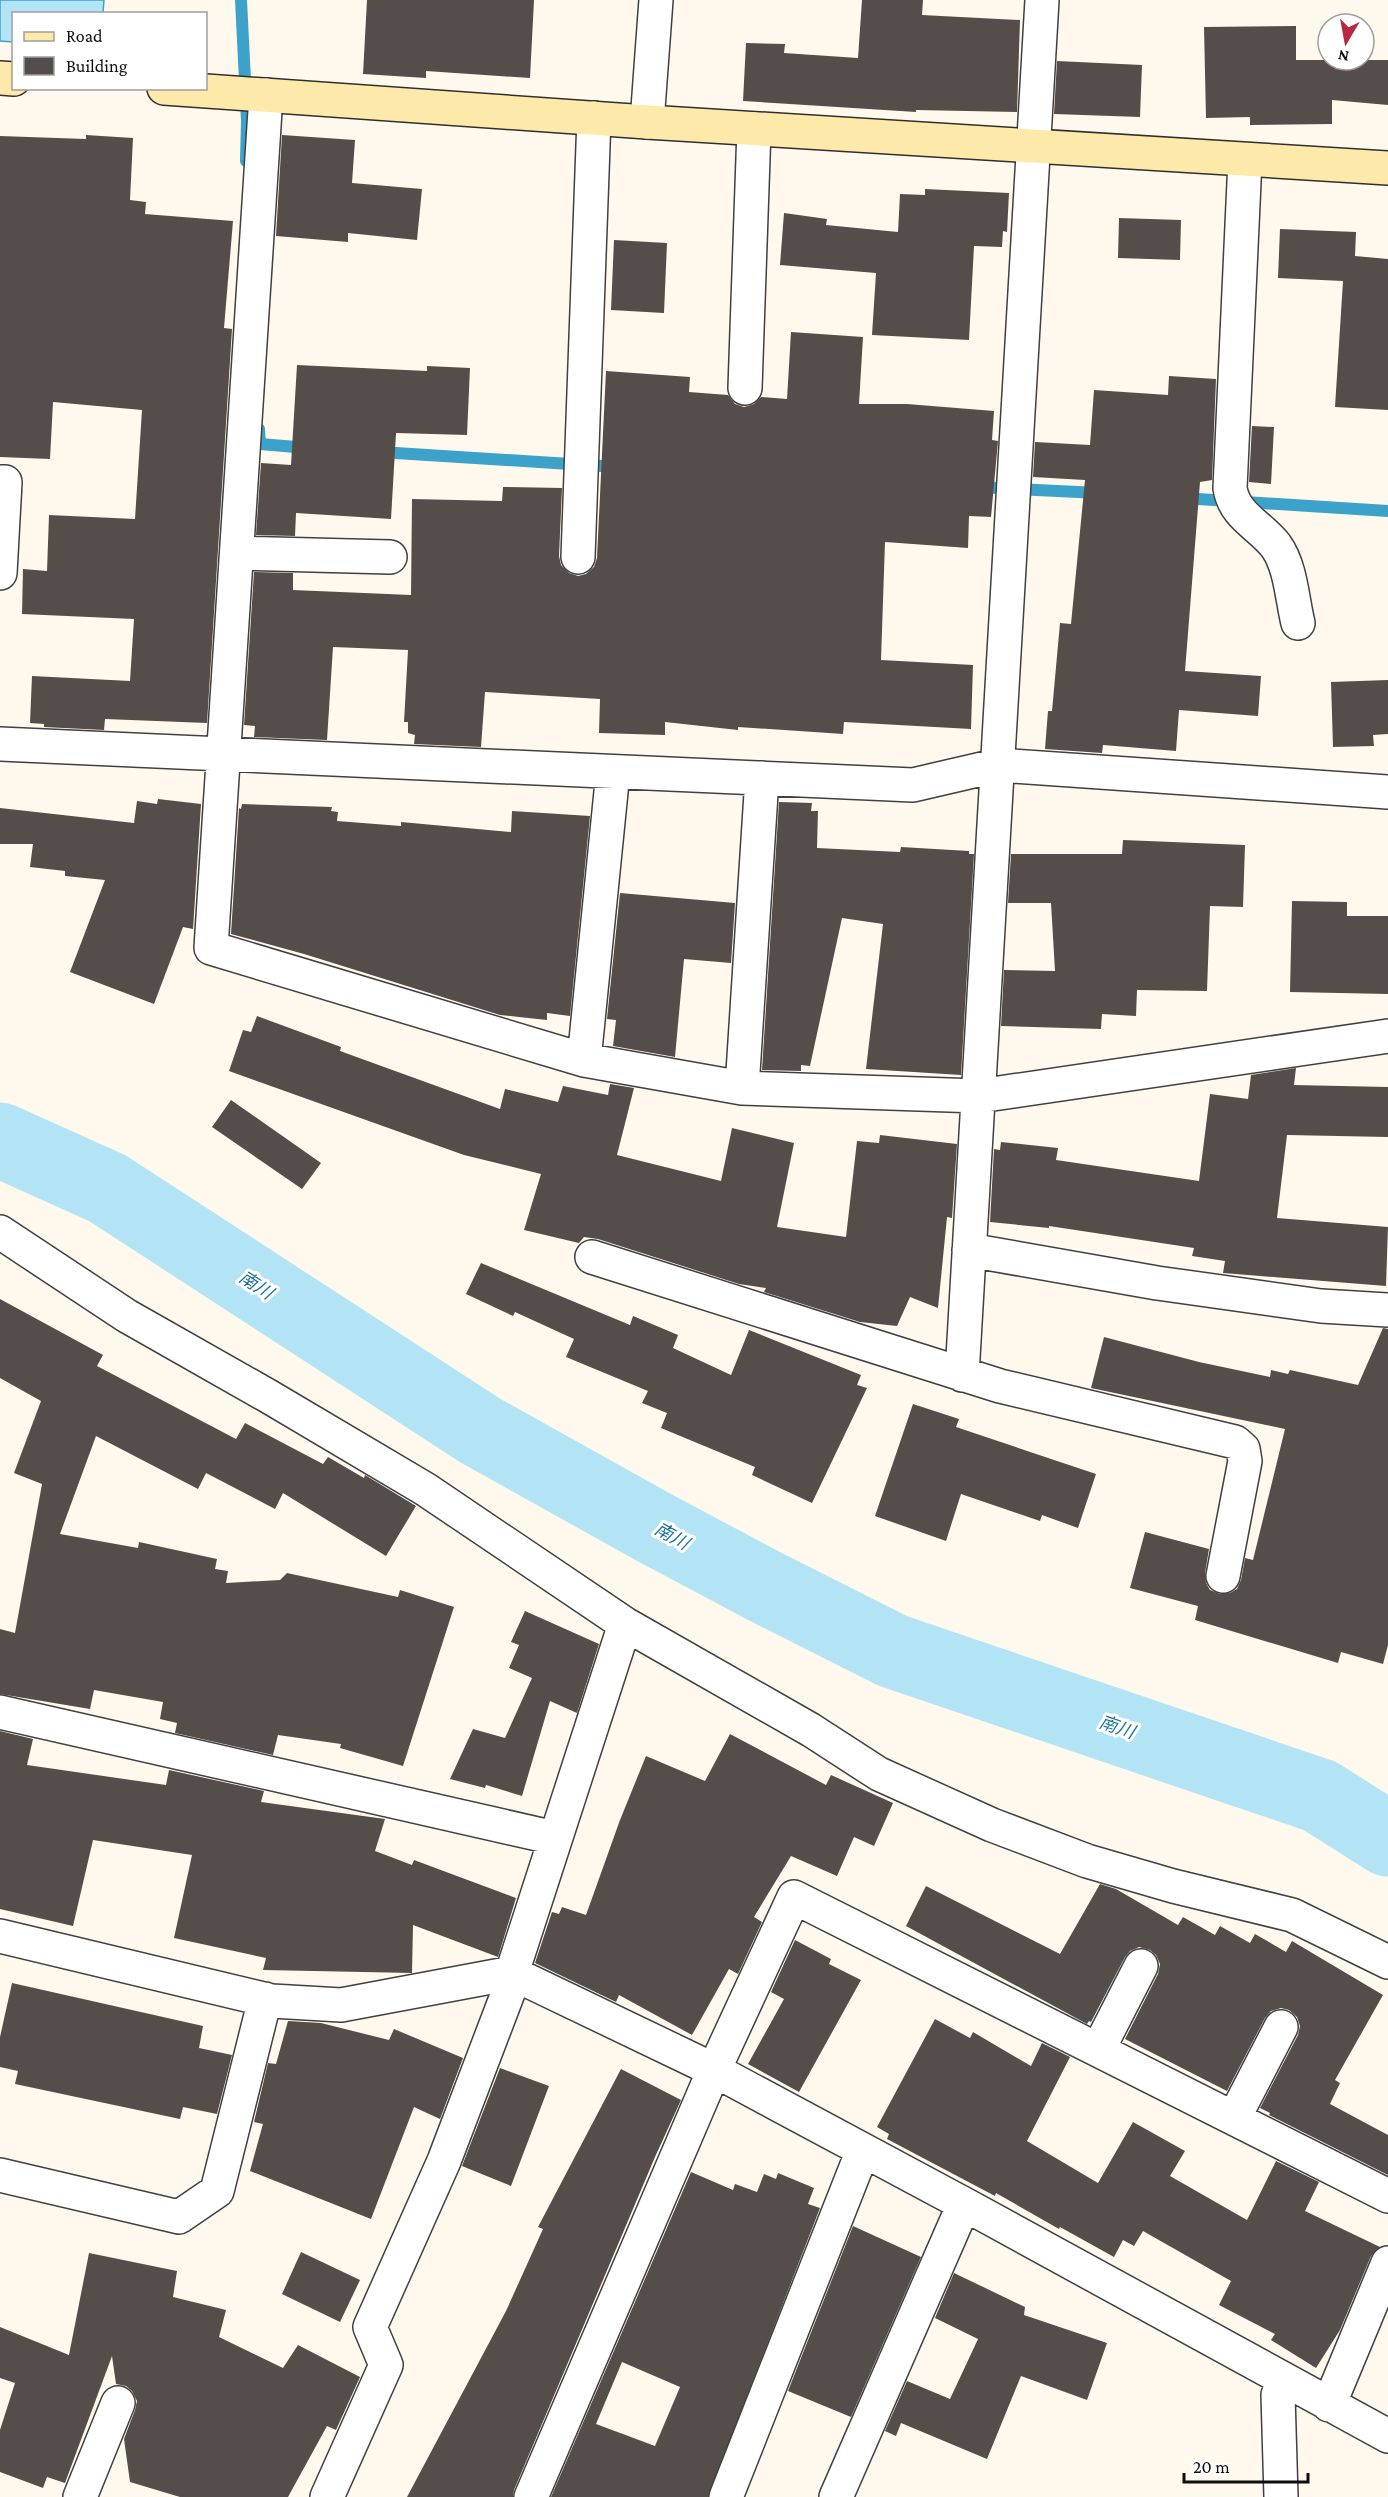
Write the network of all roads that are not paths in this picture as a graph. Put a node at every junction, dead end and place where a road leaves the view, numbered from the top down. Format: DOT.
graph roads {
  1 [pos="656,0"];
  2 [pos="1042,0"];
  3 [pos="193,90"];
  4 [pos="266,95"];
  5 [pos="594,118"];
  6 [pos="647,122"];
  7 [pos="754,129"];
  8 [pos="1033,146"];
  9 [pos="1245,160"];
  10 [pos="1388,168"];
  11 [pos="745,388"];
  12 [pos="0,482"];
  13 [pos="237,553"];
  14 [pos="390,557"];
  15 [pos="578,557"];
  16 [pos="0,573"];
  17 [pos="1298,623"];
  18 [pos="0,744"];
  19 [pos="223,754"];
  20 [pos="999,765"];
  21 [pos="613,772"];
  22 [pos="762,778"];
  23 [pos="1388,792"];
  24 [pos="1388,1036"];
  25 [pos="584,1060"];
  26 [pos="742,1088"];
  27 [pos="979,1096"];
  28 [pos="0,1232"];
  29 [pos="969,1250"];
  30 [pos="592,1257"];
  31 [pos="1388,1310"];
  32 [pos="962,1375"];
  33 [pos="1223,1576"];
  34 [pos="625,1624"];
  35 [pos="0,1712"];
  36 [pos="555,1838"];
  37 [pos="0,1936"];
  38 [pos="1388,1962"];
  39 [pos="1141,1966"];
  40 [pos="512,1973"];
  41 [pos="265,1999"];
  42 [pos="1281,2027"];
  43 [pos="1098,2050"];
  44 [pos="714,2070"];
  45 [pos="1234,2118"];
  46 [pos="863,2150"];
  47 [pos="0,2175"];
  48 [pos="1388,2196"];
  49 [pos="964,2204"];
  50 [pos="1388,2263"];
  51 [pos="1283,2379"];
  52 [pos="118,2403"];
  53 [pos="1329,2405"];
  54 [pos="1388,2436"];
  55 [pos="80,2497"];
  56 [pos="327,2497"];
  57 [pos="531,2497"];
  58 [pos="726,2497"];
  59 [pos="836,2497"];
  60 [pos="1281,2497"];
  1 -- 6 [label="street"];
  2 -- 8 [label="street"];
  3 -- 4 [label="street"];
  4 -- 5 [label="street"];
  4 -- 13 [label="street"];
  5 -- 6 [label="street"];
  5 -- 15 [label="street"];
  6 -- 7 [label="street"];
  7 -- 8 [label="street"];
  7 -- 11 [label="street"];
  8 -- 9 [label="street"];
  8 -- 20 [label="street"];
  9 -- 10 [label="street"];
  9 -- 17 [label="street"];
  12 -- 16 [label="street"];
  13 -- 14 [label="street"];
  13 -- 19 [label="street"];
  18 -- 19 [label="street"];
  19 -- 21 [label="street"];
  19 -- 25 [label="street"];
  20 -- 22 [label="street"];
  20 -- 23 [label="street"];
  20 -- 27 [label="street"];
  21 -- 22 [label="street"];
  21 -- 25 [label="street"];
  22 -- 26 [label="street"];
  24 -- 27 [label="street"];
  25 -- 26 [label="street"];
  26 -- 27 [label="street"];
  27 -- 29 [label="street"];
  28 -- 34 [label="street"];
  29 -- 31 [label="street"];
  29 -- 32 [label="street"];
  30 -- 32 [label="street"];
  32 -- 33 [label="street"];
  34 -- 36 [label="street"];
  34 -- 38 [label="street"];
  35 -- 36 [label="street"];
  36 -- 40 [label="street"];
  37 -- 41 [label="street"];
  39 -- 43 [label="street"];
  40 -- 41 [label="street"];
  40 -- 44 [label="street"];
  40 -- 56 [label="street"];
  41 -- 47 [label="street"];
  42 -- 45 [label="street"];
  43 -- 44 [label="street"];
  43 -- 45 [label="street"];
  44 -- 46 [label="street"];
  44 -- 57 [label="street"];
  45 -- 48 [label="street"];
  46 -- 49 [label="street"];
  46 -- 58 [label="street"];
  49 -- 51 [label="street"];
  49 -- 59 [label="street"];
  50 -- 53 [label="street"];
  51 -- 53 [label="street"];
  51 -- 60 [label="street"];
  52 -- 55 [label="street"];
  53 -- 54 [label="street"];
}
